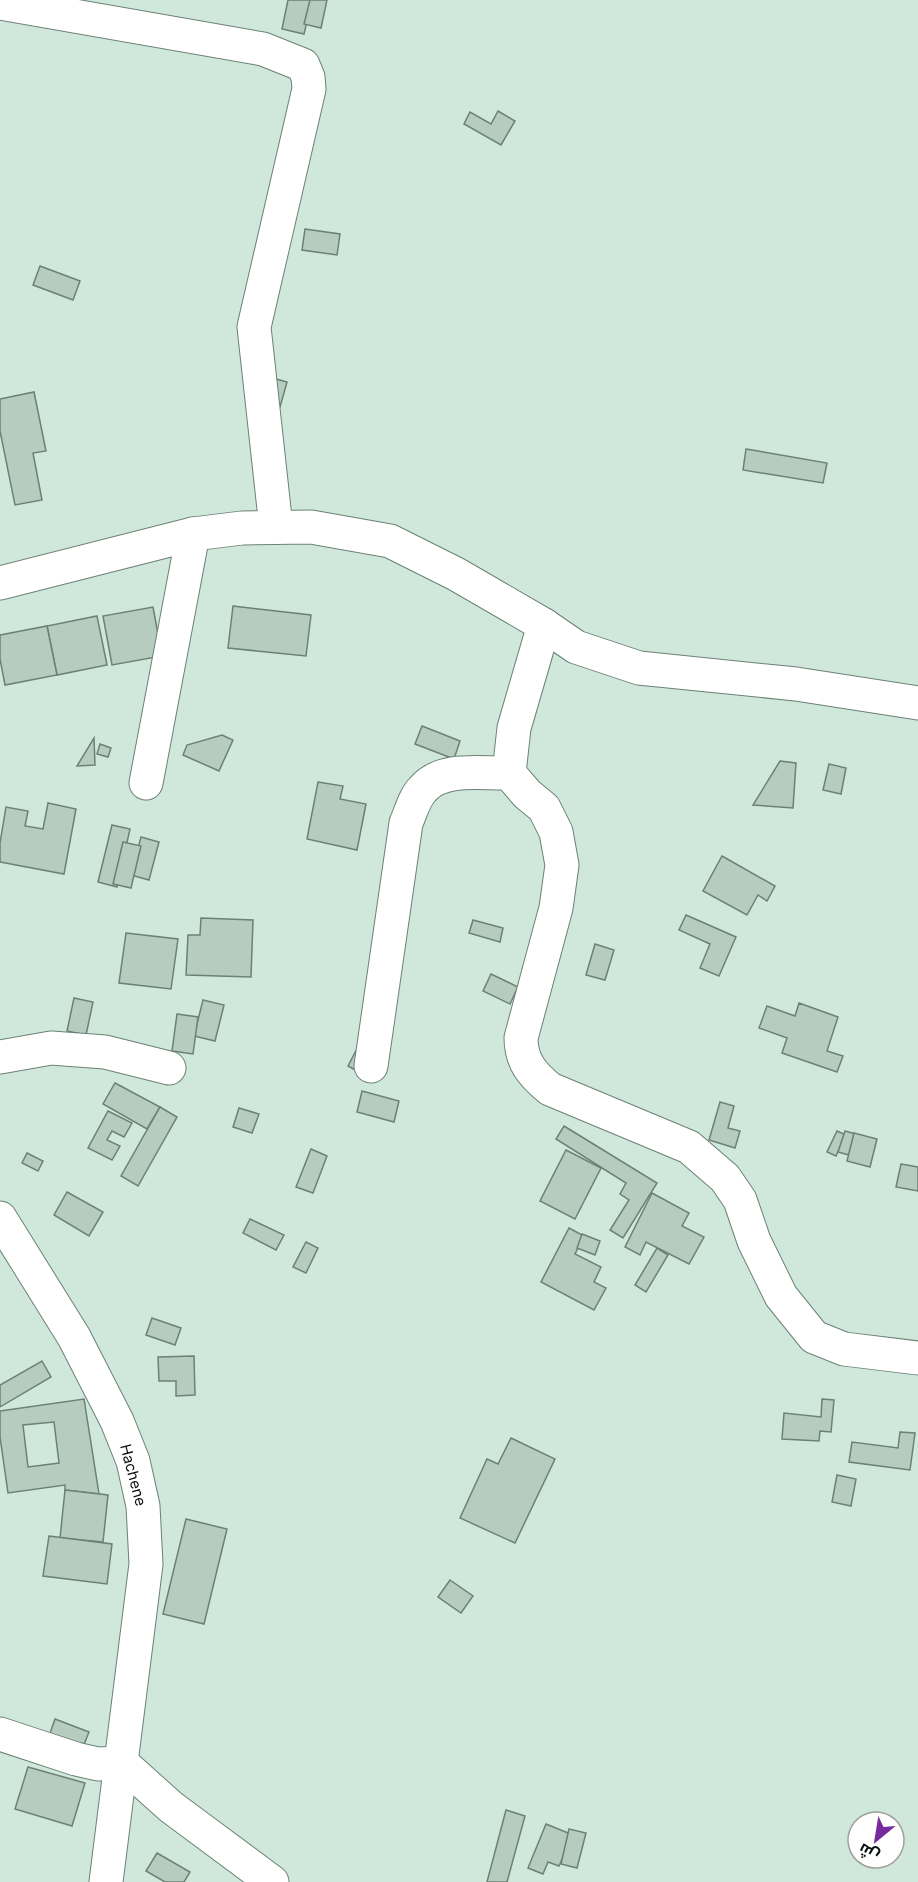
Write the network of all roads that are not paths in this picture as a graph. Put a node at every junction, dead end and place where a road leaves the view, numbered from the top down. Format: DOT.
graph roads {
  1 [pos="0,3"];
  2 [pos="276,527"];
  3 [pos="194,534"];
  4 [pos="0,583"];
  5 [pos="544,625"];
  6 [pos="918,703"];
  7 [pos="509,773"];
  8 [pos="146,783"];
  9 [pos="0,1057"];
  10 [pos="371,1066"];
  11 [pos="169,1068"];
  12 [pos="0,1218"];
  13 [pos="918,1358"];
  14 [pos="0,1734"];
  15 [pos="122,1763"];
  16 [pos="106,1882"];
  17 [pos="272,1882"];
  1 -- 2 [label="street"];
  2 -- 3 [label="street"];
  2 -- 5 [label="street"];
  3 -- 4 [label="street"];
  3 -- 8 [label="street"];
  5 -- 6 [label="street"];
  5 -- 7 [label="street"];
  7 -- 10 [label="street"];
  7 -- 13 [label="street"];
  9 -- 11 [label="street"];
  12 -- 15 [label="street, Hachene"];
  14 -- 15 [label="street"];
  15 -- 16 [label="street, Hachene"];
  15 -- 17 [label="street"];
}
